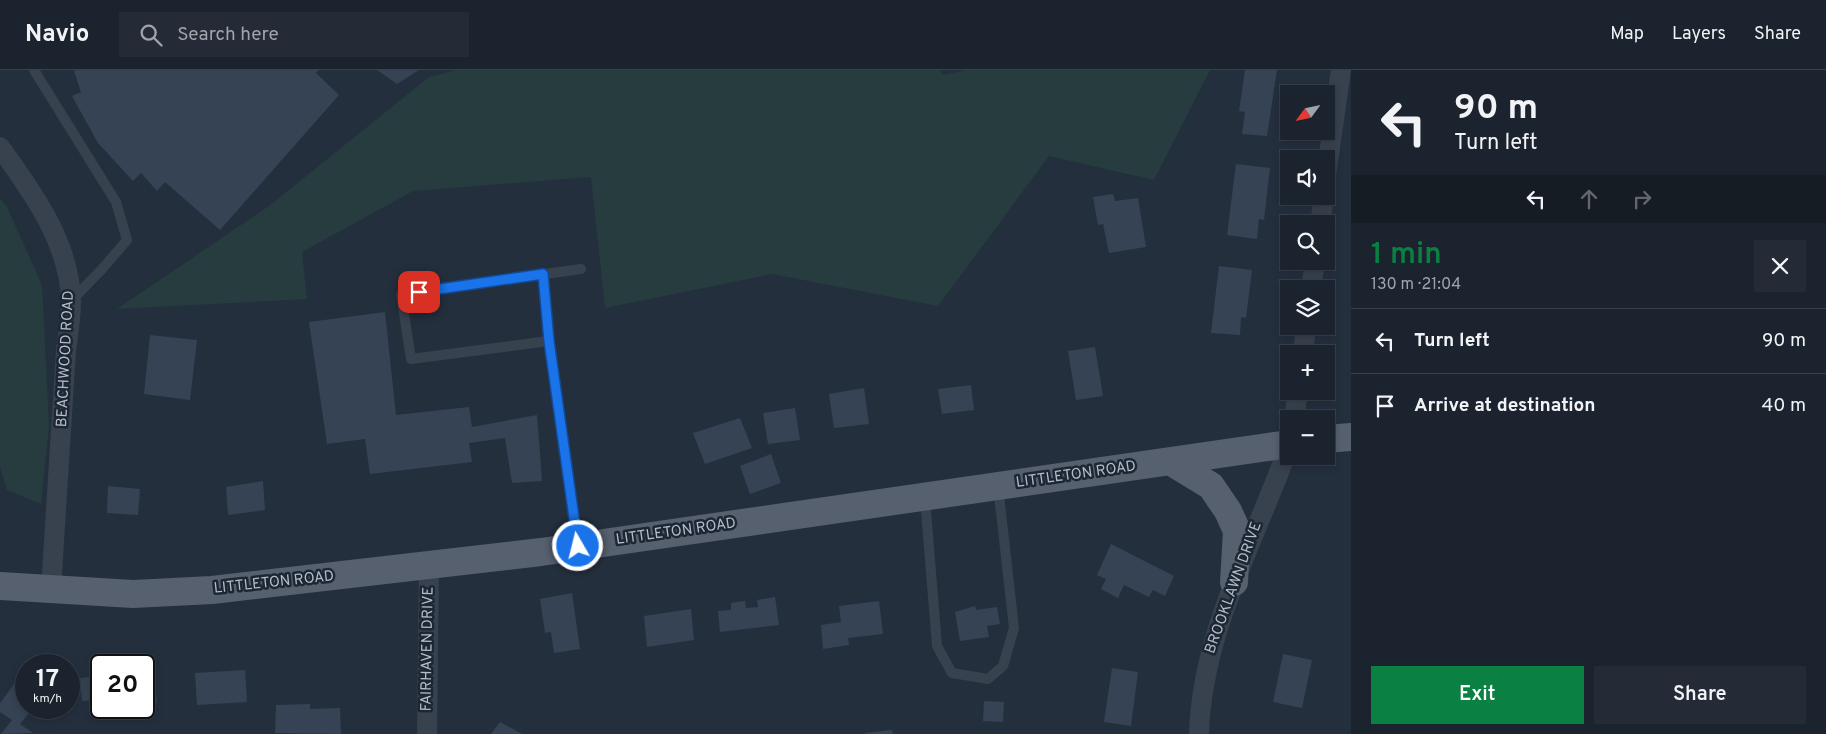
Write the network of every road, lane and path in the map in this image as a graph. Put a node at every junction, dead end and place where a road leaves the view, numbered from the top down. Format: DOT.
graph roads {
  1 [pos="34,70"];
  2 [pos="1341,70"];
  3 [pos="0,147"];
  4 [pos="1330,150"];
  5 [pos="581,269"];
  6 [pos="543,274"];
  7 [pos="71,301"];
  8 [pos="549,341"];
  9 [pos="1351,437"];
  10 [pos="1335,438"];
  11 [pos="1280,446"];
  12 [pos="1170,461"];
  13 [pos="1281,465"];
  14 [pos="998,486"];
  15 [pos="924,497"];
  16 [pos="578,546"];
  17 [pos="428,565"];
  18 [pos="1234,582"];
  19 [pos="0,586"];
  20 [pos="51,589"];
  21 [pos="427,734"];
  22 [pos="1198,734"];
  1 -- 7 [label="lane"];
  2 -- 4 [label="street"];
  3 -- 7 [label="street, BEACHWOOD ROAD"];
  5 -- 6 [label="lane"];
  6 -- 8 [label="lane"];
  6 -- 8 [label="lane"];
  7 -- 20 [label="street, BEACHWOOD ROAD"];
  8 -- 16 [label="lane"];
  9 -- 10 [label="main road"];
  11 -- 12 [label="main road, LITTLETON ROAD"];
  12 -- 14 [label="main road, LITTLETON ROAD"];
  12 -- 18 [label="main road"];
  13 -- 18 [label="street, BROOKLAWN DRIVE"];
  14 -- 15 [label="main road, LITTLETON ROAD"];
  14 -- 15 [label="lane"];
  15 -- 16 [label="main road, LITTLETON ROAD"];
  16 -- 17 [label="main road, LITTLETON ROAD"];
  17 -- 20 [label="main road, LITTLETON ROAD"];
  17 -- 21 [label="street, FAIRHAVEN DRIVE"];
  18 -- 22 [label="street, BROOKLAWN DRIVE"];
  19 -- 20 [label="main road, LITTLETON ROAD"];
}
